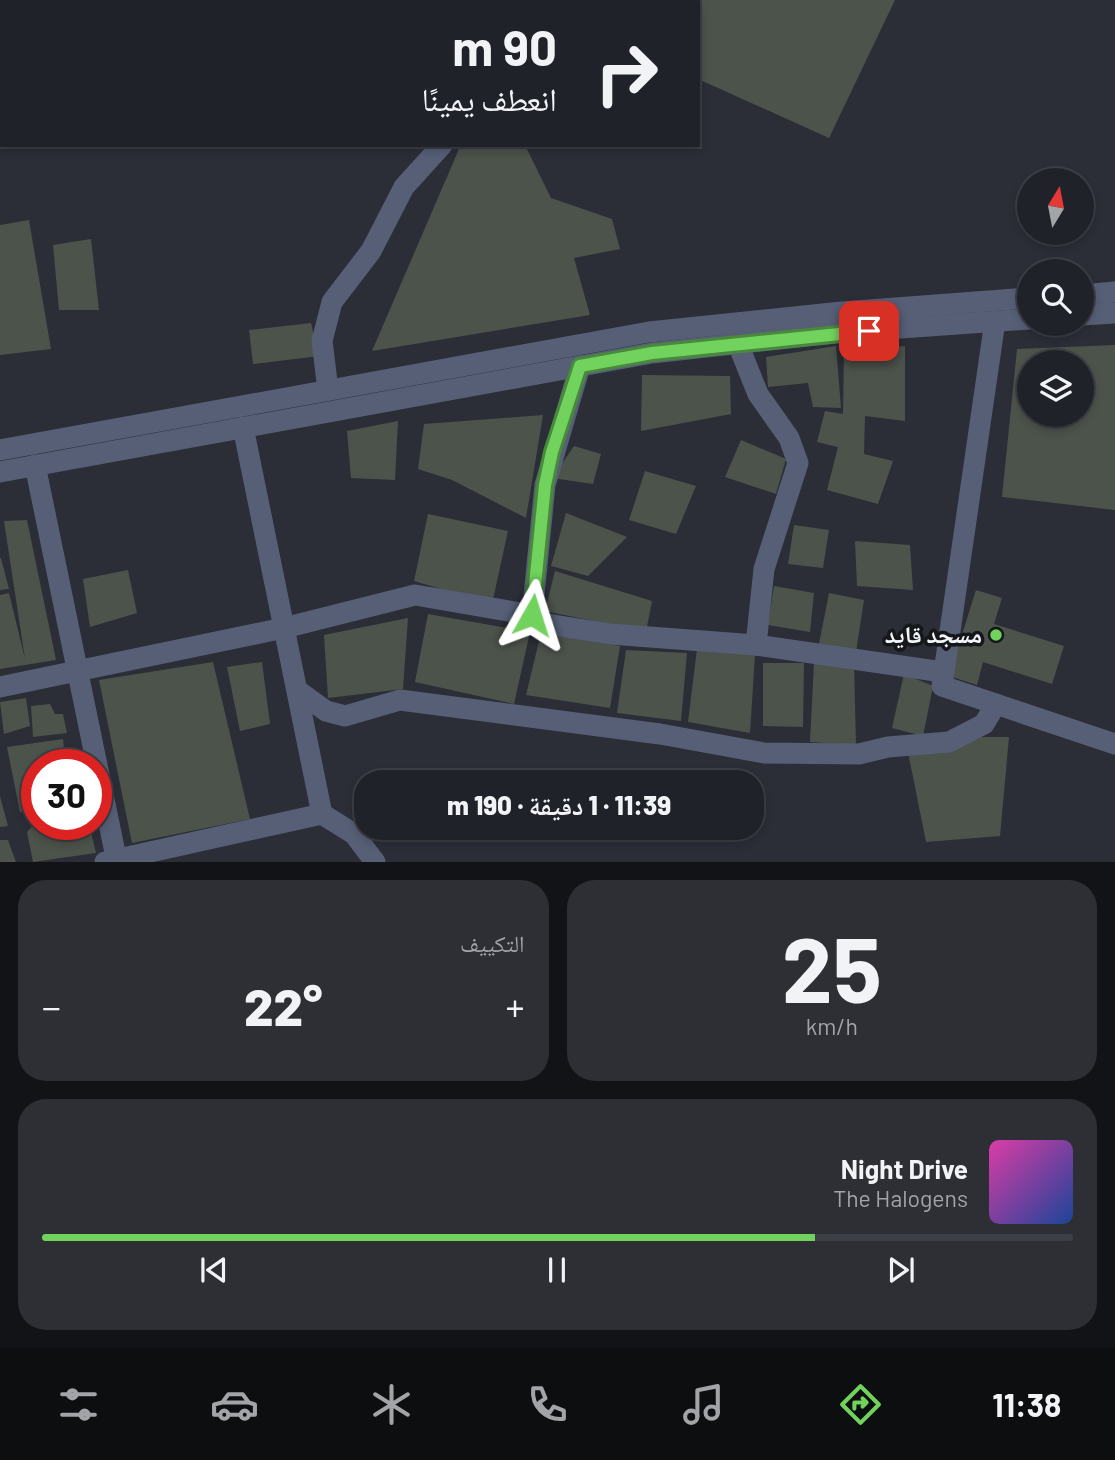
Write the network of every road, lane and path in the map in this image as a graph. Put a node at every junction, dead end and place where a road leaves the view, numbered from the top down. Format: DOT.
graph roads {
  1 [pos="440,147"];
  2 [pos="1115,292"];
  3 [pos="1094,294"];
  4 [pos="1017,299"];
  5 [pos="1115,313"];
  6 [pos="1094,314"];
  7 [pos="1017,320"];
  8 [pos="995,321"];
  9 [pos="738,344"];
  10 [pos="580,366"];
  11 [pos="328,390"];
  12 [pos="243,427"];
  13 [pos="0,450"];
  14 [pos="35,465"];
  15 [pos="0,471"];
  16 [pos="532,615"];
  17 [pos="284,628"];
  18 [pos="756,645"];
  19 [pos="78,671"];
  20 [pos="943,672"];
  21 [pos="0,687"];
  22 [pos="297,690"];
  23 [pos="996,704"];
  24 [pos="1115,744"];
  25 [pos="322,814"];
  26 [pos="113,861"];
  27 [pos="374,862"];
  1 -- 11 [label="street"];
  2 -- 3 [label="street"];
  4 -- 11 [label="street"];
  5 -- 6 [label="street"];
  7 -- 8 [label="street"];
  8 -- 9 [label="street"];
  8 -- 20 [label="street"];
  9 -- 10 [label="street"];
  9 -- 18 [label="street"];
  10 -- 12 [label="street"];
  10 -- 16 [label="street"];
  11 -- 13 [label="street"];
  12 -- 14 [label="street"];
  12 -- 17 [label="street"];
  14 -- 15 [label="street"];
  14 -- 19 [label="street"];
  16 -- 17 [label="street"];
  16 -- 18 [label="street"];
  17 -- 19 [label="street"];
  17 -- 22 [label="street"];
  18 -- 20 [label="street"];
  19 -- 21 [label="street"];
  19 -- 26 [label="street"];
  20 -- 23 [label="street"];
  22 -- 23 [label="street"];
  22 -- 25 [label="street"];
  23 -- 24 [label="street"];
  25 -- 26 [label="street"];
  25 -- 27 [label="street"];
}
